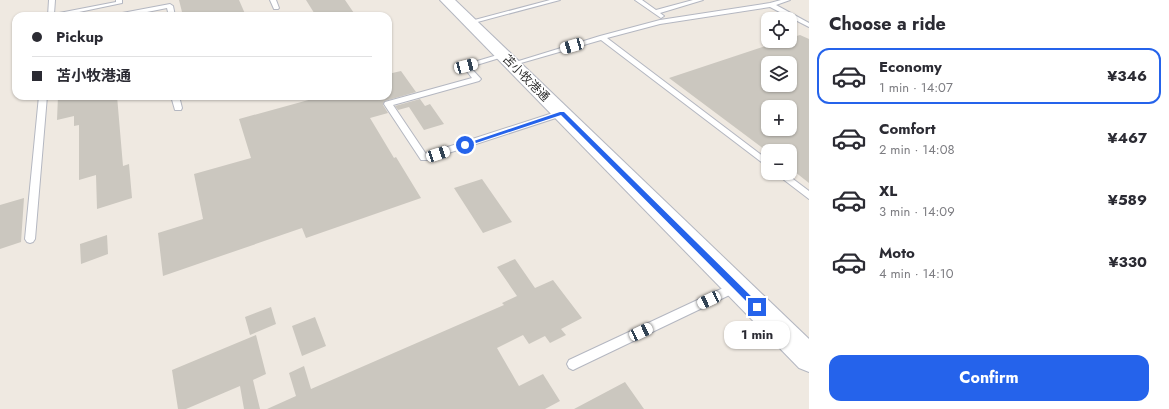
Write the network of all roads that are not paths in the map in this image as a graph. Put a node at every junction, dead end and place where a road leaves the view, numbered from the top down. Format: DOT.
graph roads {
  1 [pos="52,0"];
  2 [pos="118,0"];
  3 [pos="273,0"];
  4 [pos="447,0"];
  5 [pos="557,0"];
  6 [pos="638,0"];
  7 [pos="700,0"];
  8 [pos="786,0"];
  9 [pos="774,2"];
  10 [pos="276,8"];
  11 [pos="51,12"];
  12 [pos="72,12"];
  13 [pos="138,12"];
  14 [pos="171,12"];
  15 [pos="656,12"];
  16 [pos="669,21"];
  17 [pos="470,22"];
  18 [pos="809,25"];
  19 [pos="602,38"];
  20 [pos="508,60"];
  21 [pos="44,100"];
  22 [pos="176,100"];
  23 [pos="178,108"];
  24 [pos="562,113"];
  25 [pos="761,159"];
  26 [pos="788,180"];
  27 [pos="809,196"];
  28 [pos="30,239"];
  29 [pos="737,287"];
  30 [pos="809,358"];
  31 [pos="573,364"];
  1 -- 11 [label="lane"];
  2 -- 12 [label="lane"];
  3 -- 10 [label="lane"];
  4 -- 17 [label="street, 苫小牧港通"];
  5 -- 17 [label="lane"];
  6 -- 15 [label="lane"];
  7 -- 15 [label="lane"];
  8 -- 9 [label="lane"];
  9 -- 16 [label="lane"];
  9 -- 18 [label="lane"];
  13 -- 14 [label="lane"];
  15 -- 16 [label="lane"];
  16 -- 19 [label="lane"];
  17 -- 20 [label="street, 苫小牧港通"];
  19 -- 20 [label="lane"];
  19 -- 25 [label="lane"];
  20 -- 24 [label="street, 苫小牧港通"];
  20 -- 24 [label="lane"];
  21 -- 28 [label="lane"];
  22 -- 23 [label="lane"];
  24 -- 29 [label="street, 苫小牧港通"];
  26 -- 27 [label="lane"];
  29 -- 30 [label="street, 苫小牧港通"];
  29 -- 31 [label="lane"];
}
